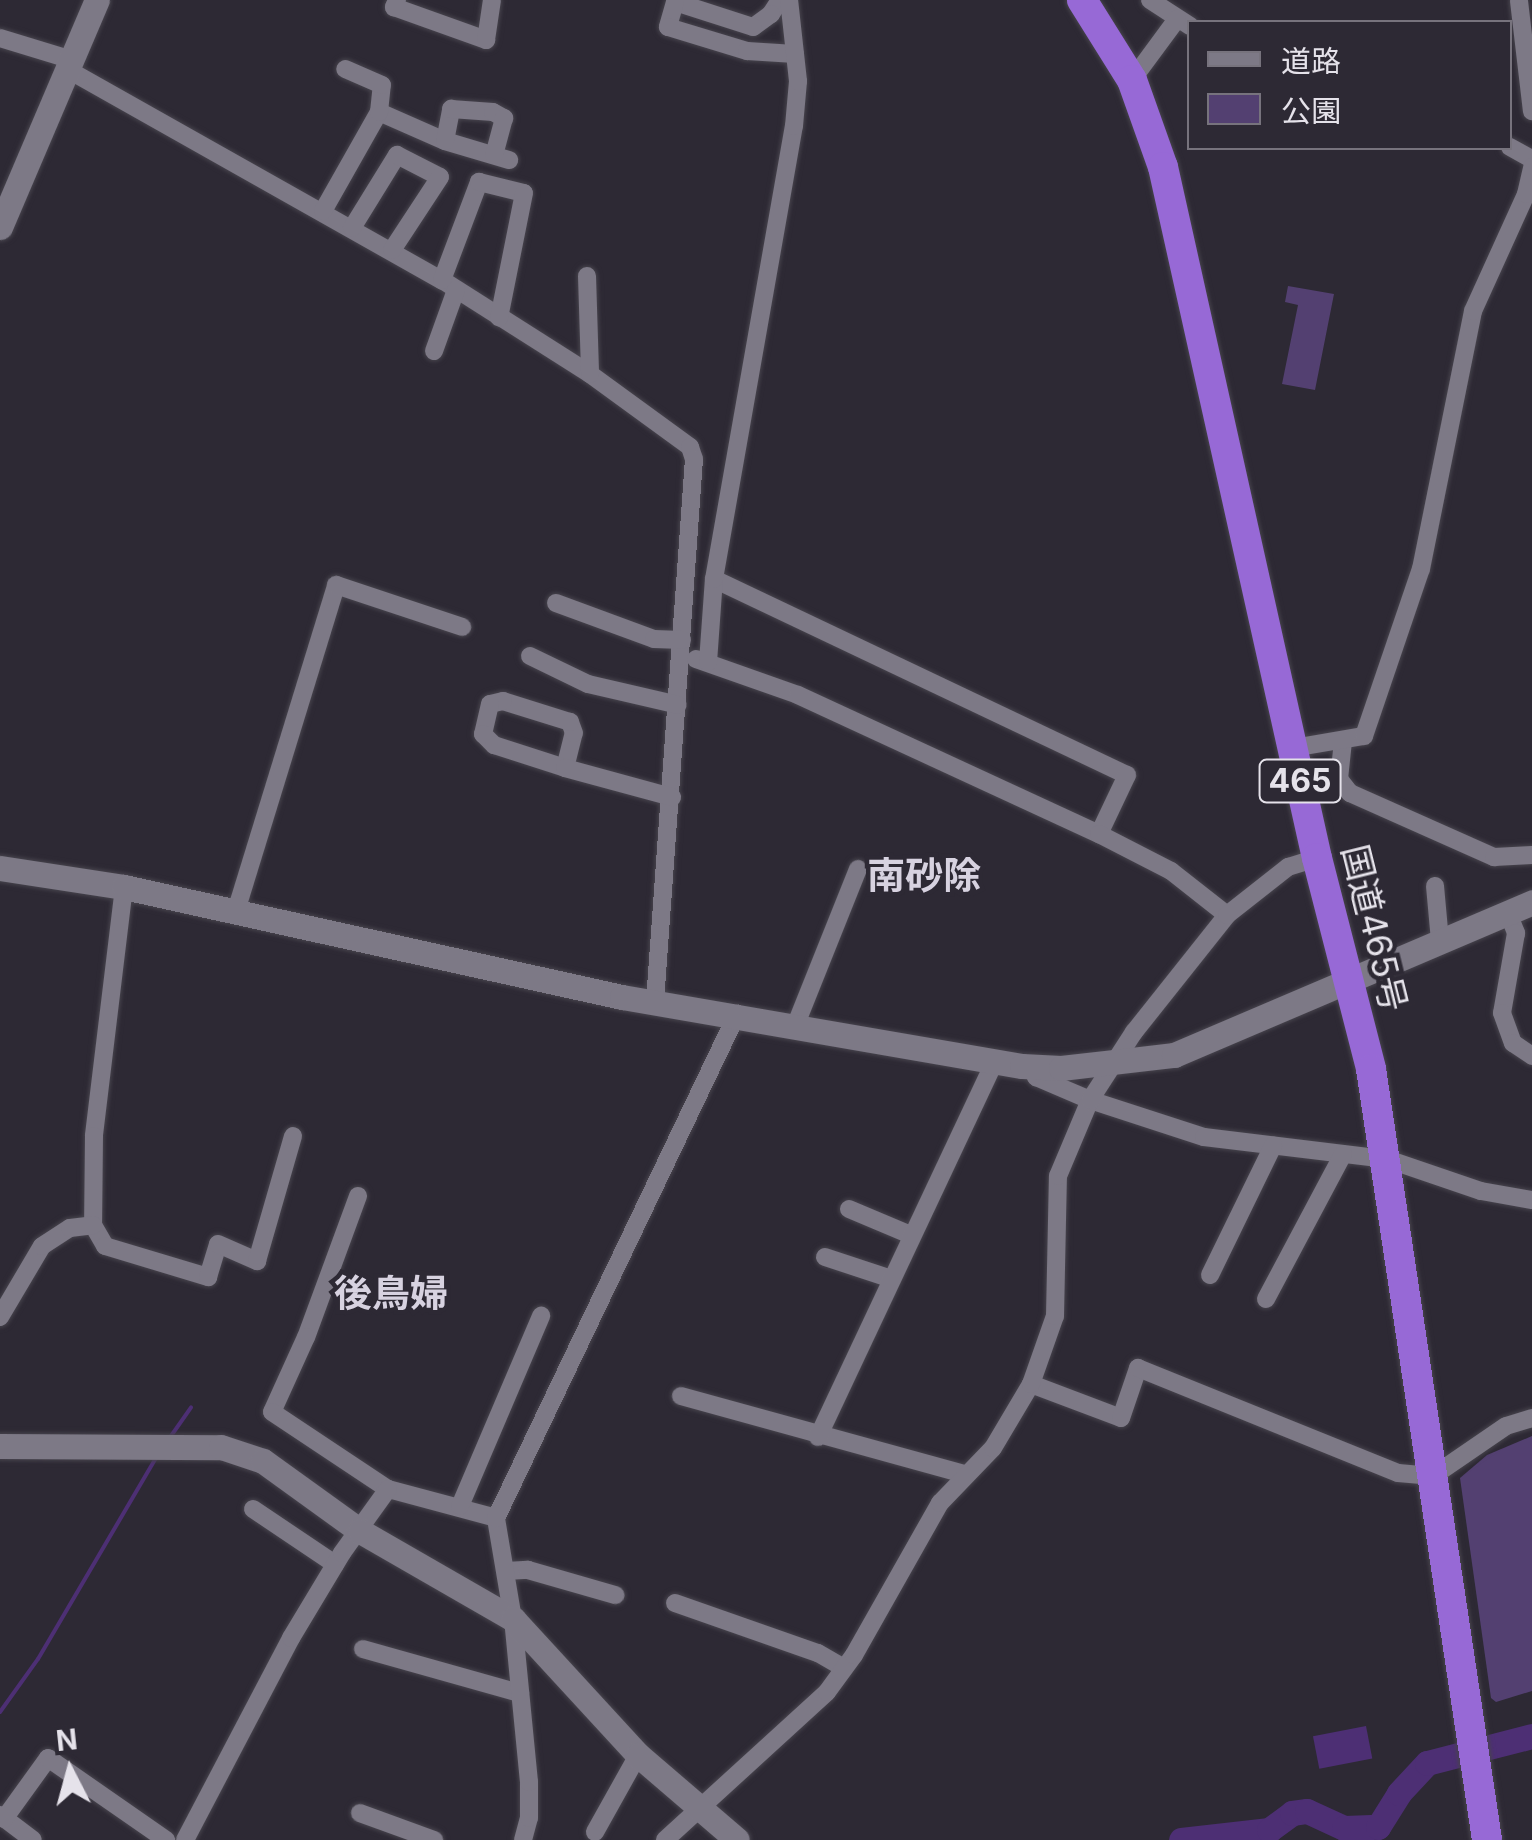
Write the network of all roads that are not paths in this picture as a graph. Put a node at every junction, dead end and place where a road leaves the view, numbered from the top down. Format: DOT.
graph roads {
  1 [pos="97,0"];
  2 [pos="397,0"];
  3 [pos="492,0"];
  4 [pos="780,0"];
  5 [pos="789,0"];
  6 [pos="1082,0"];
  7 [pos="1150,0"];
  8 [pos="1519,1"];
  9 [pos="1183,22"];
  10 [pos="0,38"];
  11 [pos="795,54"];
  12 [pos="67,64"];
  13 [pos="345,69"];
  14 [pos="1132,80"];
  15 [pos="1532,111"];
  16 [pos="379,112"];
  17 [pos="445,141"];
  18 [pos="1532,166"];
  19 [pos="323,211"];
  20 [pos="0,227"];
  21 [pos="352,228"];
  22 [pos="392,250"];
  23 [pos="587,276"];
  24 [pos="449,285"];
  25 [pos="499,318"];
  26 [pos="434,351"];
  27 [pos="590,374"];
  28 [pos="714,579"];
  29 [pos="556,603"];
  30 [pos="462,627"];
  31 [pos="682,647"];
  32 [pos="530,656"];
  33 [pos="708,662"];
  34 [pos="678,705"];
  35 [pos="1342,741"];
  36 [pos="1293,748"];
  37 [pos="564,768"];
  38 [pos="672,797"];
  39 [pos="1099,834"];
  40 [pos="1532,855"];
  41 [pos="1317,858"];
  42 [pos="0,868"];
  43 [pos="858,869"];
  44 [pos="1435,886"];
  45 [pos="124,887"];
  46 [pos="1532,902"];
  47 [pos="236,910"];
  48 [pos="1508,913"];
  49 [pos="1227,916"];
  50 [pos="1440,941"];
  51 [pos="1350,979"];
  52 [pos="655,1002"];
  53 [pos="737,1014"];
  54 [pos="796,1024"];
  55 [pos="1532,1056"];
  56 [pos="995,1061"];
  57 [pos="1114,1063"];
  58 [pos="1032,1066"];
  59 [pos="1090,1100"];
  60 [pos="294,1136"];
  61 [pos="1273,1146"];
  62 [pos="1344,1154"];
  63 [pos="1387,1159"];
  64 [pos="358,1196"];
  65 [pos="1532,1200"];
  66 [pos="850,1209"];
  67 [pos="94,1225"];
  68 [pos="912,1234"];
  69 [pos="825,1257"];
  70 [pos="1210,1275"];
  71 [pos="889,1278"];
  72 [pos="1266,1298"];
  73 [pos="542,1316"];
  74 [pos="0,1317"];
  75 [pos="1031,1384"];
  76 [pos="681,1396"];
  77 [pos="1532,1418"];
  78 [pos="818,1437"];
  79 [pos="0,1446"];
  80 [pos="964,1474"];
  81 [pos="1433,1476"];
  82 [pos="388,1489"];
  83 [pos="460,1506"];
  84 [pos="253,1509"];
  85 [pos="496,1518"];
  86 [pos="360,1531"];
  87 [pos="336,1564"];
  88 [pos="506,1570"];
  89 [pos="615,1595"];
  90 [pos="674,1603"];
  91 [pos="513,1619"];
  92 [pos="363,1649"];
  93 [pos="844,1668"];
  94 [pos="520,1693"];
  95 [pos="638,1755"];
  96 [pos="700,1807"];
  97 [pos="360,1812"];
  98 [pos="2,1817"];
  99 [pos="595,1832"];
  100 [pos="33,1840"];
  101 [pos="166,1840"];
  102 [pos="185,1840"];
  103 [pos="434,1840"];
  104 [pos="523,1840"];
  105 [pos="664,1840"];
  106 [pos="737,1840"];
  107 [pos="1487,1840"];
  1 -- 12 [label="street"];
  2 -- 3 [label="street"];
  4 -- 11 [label="street"];
  5 -- 11 [label="street"];
  6 -- 14 [label="highway, 国道465号 / 465"];
  7 -- 9 [label="street"];
  8 -- 15 [label="street"];
  9 -- 14 [label="street"];
  10 -- 12 [label="street"];
  11 -- 28 [label="street"];
  12 -- 19 [label="street"];
  12 -- 20 [label="street"];
  13 -- 16 [label="street"];
  14 -- 36 [label="highway, 国道465号 / 465"];
  16 -- 17 [label="street"];
  16 -- 19 [label="street"];
  17 -- 17 [label="street"];
  18 -- 35 [label="street"];
  19 -- 21 [label="street"];
  21 -- 22 [label="street"];
  21 -- 22 [label="street"];
  22 -- 24 [label="street"];
  23 -- 27 [label="street"];
  24 -- 25 [label="street"];
  24 -- 25 [label="street"];
  24 -- 26 [label="street"];
  25 -- 27 [label="street"];
  27 -- 31 [label="street"];
  28 -- 33 [label="street"];
  28 -- 39 [label="street"];
  29 -- 31 [label="street"];
  30 -- 47 [label="street"];
  31 -- 33 [label="street"];
  31 -- 34 [label="street"];
  32 -- 34 [label="street"];
  33 -- 39 [label="street"];
  34 -- 38 [label="street"];
  35 -- 36 [label="street"];
  35 -- 40 [label="street"];
  36 -- 41 [label="highway, 国道465号 / 465"];
  37 -- 37 [label="street"];
  37 -- 38 [label="street"];
  38 -- 52 [label="street"];
  39 -- 49 [label="street"];
  41 -- 49 [label="street"];
  41 -- 51 [label="highway, 国道465号 / 465"];
  42 -- 45 [label="street"];
  43 -- 54 [label="street"];
  44 -- 50 [label="street"];
  45 -- 47 [label="street"];
  45 -- 67 [label="street"];
  46 -- 48 [label="street"];
  47 -- 52 [label="street"];
  48 -- 50 [label="street"];
  48 -- 55 [label="street"];
  49 -- 57 [label="street"];
  50 -- 51 [label="street"];
  51 -- 57 [label="street"];
  51 -- 63 [label="highway, 国道465号 / 465"];
  52 -- 53 [label="street"];
  53 -- 54 [label="street"];
  53 -- 85 [label="street"];
  54 -- 56 [label="street"];
  56 -- 58 [label="street"];
  56 -- 68 [label="street"];
  57 -- 58 [label="street"];
  57 -- 59 [label="street"];
  58 -- 59 [label="street"];
  59 -- 61 [label="street"];
  59 -- 75 [label="street"];
  60 -- 67 [label="street"];
  61 -- 62 [label="street"];
  61 -- 70 [label="street"];
  62 -- 63 [label="street"];
  62 -- 72 [label="street"];
  63 -- 65 [label="street"];
  63 -- 81 [label="highway, 国道465号 / 465"];
  64 -- 82 [label="street"];
  66 -- 68 [label="street"];
  67 -- 74 [label="street"];
  68 -- 71 [label="street"];
  69 -- 71 [label="street"];
  71 -- 78 [label="street"];
  73 -- 83 [label="street"];
  75 -- 80 [label="street"];
  75 -- 81 [label="street"];
  76 -- 78 [label="street"];
  77 -- 81 [label="street"];
  78 -- 80 [label="street"];
  79 -- 86 [label="street"];
  80 -- 93 [label="street"];
  81 -- 107 [label="highway, 国道465号 / 465"];
  82 -- 83 [label="street"];
  82 -- 86 [label="street"];
  83 -- 85 [label="street"];
  84 -- 87 [label="street"];
  85 -- 88 [label="street"];
  86 -- 87 [label="street"];
  86 -- 91 [label="street"];
  87 -- 102 [label="street"];
  88 -- 89 [label="street"];
  88 -- 91 [label="street"];
  90 -- 93 [label="street"];
  91 -- 94 [label="street"];
  91 -- 95 [label="street"];
  92 -- 94 [label="street"];
  93 -- 96 [label="street"];
  94 -- 104 [label="street"];
  95 -- 96 [label="street"];
  95 -- 99 [label="street"];
  96 -- 105 [label="street"];
  96 -- 106 [label="street"];
  97 -- 103 [label="street"];
  98 -- 100 [label="street"];
  98 -- 101 [label="street"];
}
